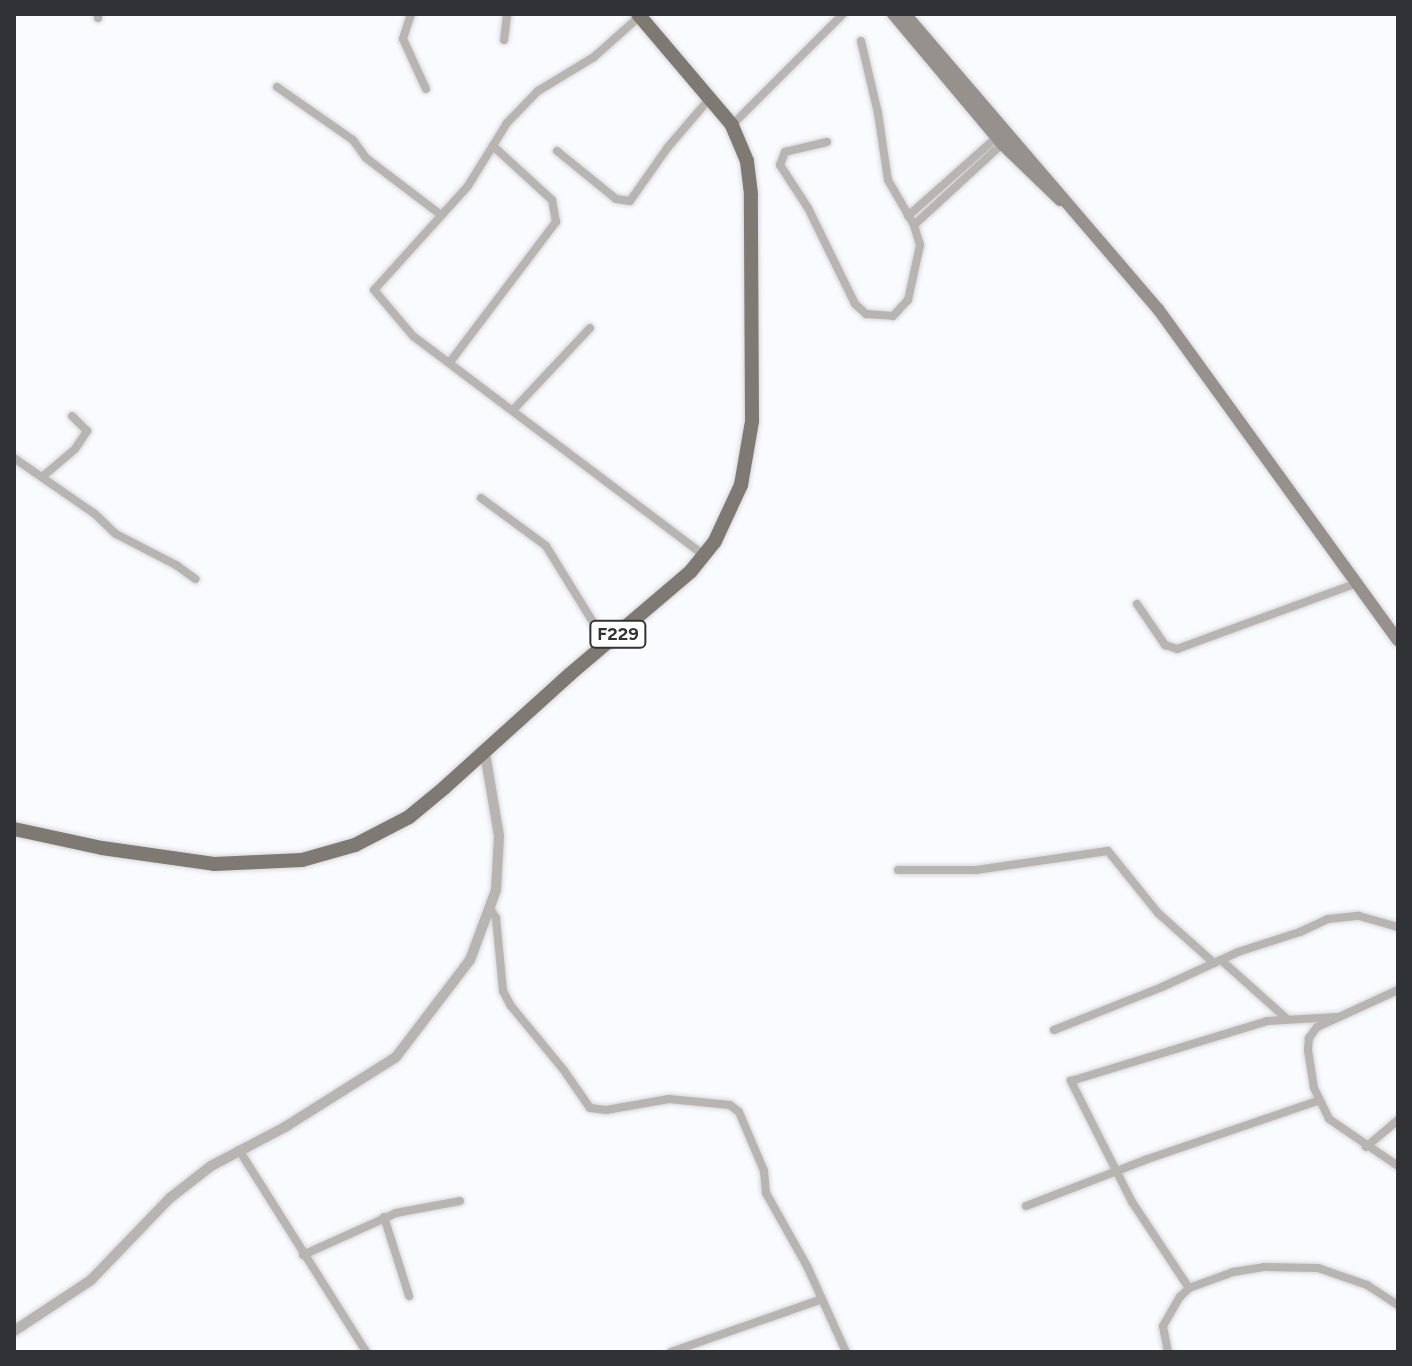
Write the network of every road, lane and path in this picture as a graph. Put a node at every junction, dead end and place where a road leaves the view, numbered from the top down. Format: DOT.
graph roads {
  1 [pos="411,14"];
  2 [pos="507,14"];
  3 [pos="843,14"];
  4 [pos="893,14"];
  5 [pos="905,14"];
  6 [pos="642,15"];
  7 [pos="504,40"];
  8 [pos="861,41"];
  9 [pos="277,87"];
  10 [pos="426,89"];
  11 [pos="710,98"];
  12 [pos="732,125"];
  13 [pos="999,140"];
  14 [pos="827,142"];
  15 [pos="493,146"];
  16 [pos="557,151"];
  17 [pos="1078,214"];
  18 [pos="441,215"];
  19 [pos="908,216"];
  20 [pos="914,225"];
  21 [pos="590,328"];
  22 [pos="450,362"];
  23 [pos="514,409"];
  24 [pos="72,416"];
  25 [pos="14,458"];
  26 [pos="42,477"];
  27 [pos="481,498"];
  28 [pos="704,555"];
  29 [pos="195,579"];
  30 [pos="1355,584"];
  31 [pos="1137,604"];
  32 [pos="1398,640"];
  33 [pos="606,643"];
  34 [pos="485,753"];
  35 [pos="14,829"];
  36 [pos="898,870"];
  37 [pos="490,908"];
  38 [pos="1398,927"];
  39 [pos="1217,962"];
  40 [pos="1398,990"];
  41 [pos="1337,1017"];
  42 [pos="1287,1019"];
  43 [pos="1054,1030"];
  44 [pos="1317,1101"];
  45 [pos="1398,1120"];
  46 [pos="1366,1147"];
  47 [pos="239,1150"];
  48 [pos="1398,1166"];
  49 [pos="1116,1172"];
  50 [pos="460,1201"];
  51 [pos="1026,1206"];
  52 [pos="384,1217"];
  53 [pos="303,1255"];
  54 [pos="1189,1288"];
  55 [pos="409,1296"];
  56 [pos="822,1299"];
  57 [pos="1398,1305"];
  58 [pos="14,1331"];
  59 [pos="366,1352"];
  60 [pos="671,1352"];
  61 [pos="846,1352"];
  62 [pos="1168,1352"];
  1 -- 10 [label="street"];
  2 -- 7 [label="street"];
  3 -- 12 [label="street"];
  4 -- 13 [label="main road"];
  5 -- 17 [label="main road"];
  6 -- 11 [label="main road, F229"];
  6 -- 15 [label="street"];
  8 -- 19 [label="street"];
  9 -- 18 [label="street"];
  11 -- 12 [label="main road, F229"];
  11 -- 16 [label="street"];
  12 -- 28 [label="main road, F229"];
  13 -- 17 [label="main road"];
  13 -- 19 [label="street"];
  13 -- 20 [label="street"];
  14 -- 20 [label="street"];
  15 -- 18 [label="street"];
  15 -- 22 [label="street"];
  17 -- 30 [label="main road"];
  18 -- 22 [label="street"];
  19 -- 20 [label="street"];
  21 -- 23 [label="street"];
  22 -- 23 [label="street"];
  23 -- 28 [label="street"];
  24 -- 26 [label="street"];
  25 -- 26 [label="street"];
  26 -- 29 [label="street"];
  27 -- 33 [label="street"];
  28 -- 33 [label="main road, F229"];
  30 -- 31 [label="street"];
  30 -- 32 [label="main road"];
  33 -- 34 [label="main road, F229"];
  34 -- 35 [label="main road, F229"];
  34 -- 37 [label="street"];
  36 -- 39 [label="street"];
  37 -- 47 [label="street"];
  37 -- 56 [label="street"];
  38 -- 39 [label="street"];
  39 -- 42 [label="street"];
  39 -- 43 [label="street"];
  40 -- 41 [label="street"];
  41 -- 42 [label="street"];
  41 -- 44 [label="street"];
  42 -- 49 [label="street"];
  44 -- 46 [label="street"];
  44 -- 49 [label="street"];
  45 -- 46 [label="street"];
  46 -- 48 [label="street"];
  47 -- 53 [label="street"];
  47 -- 58 [label="street"];
  49 -- 51 [label="street"];
  49 -- 54 [label="street"];
  50 -- 52 [label="street"];
  52 -- 53 [label="street"];
  52 -- 55 [label="street"];
  53 -- 59 [label="street"];
  54 -- 57 [label="street"];
  54 -- 62 [label="street"];
  56 -- 60 [label="street"];
  56 -- 61 [label="street"];
}
